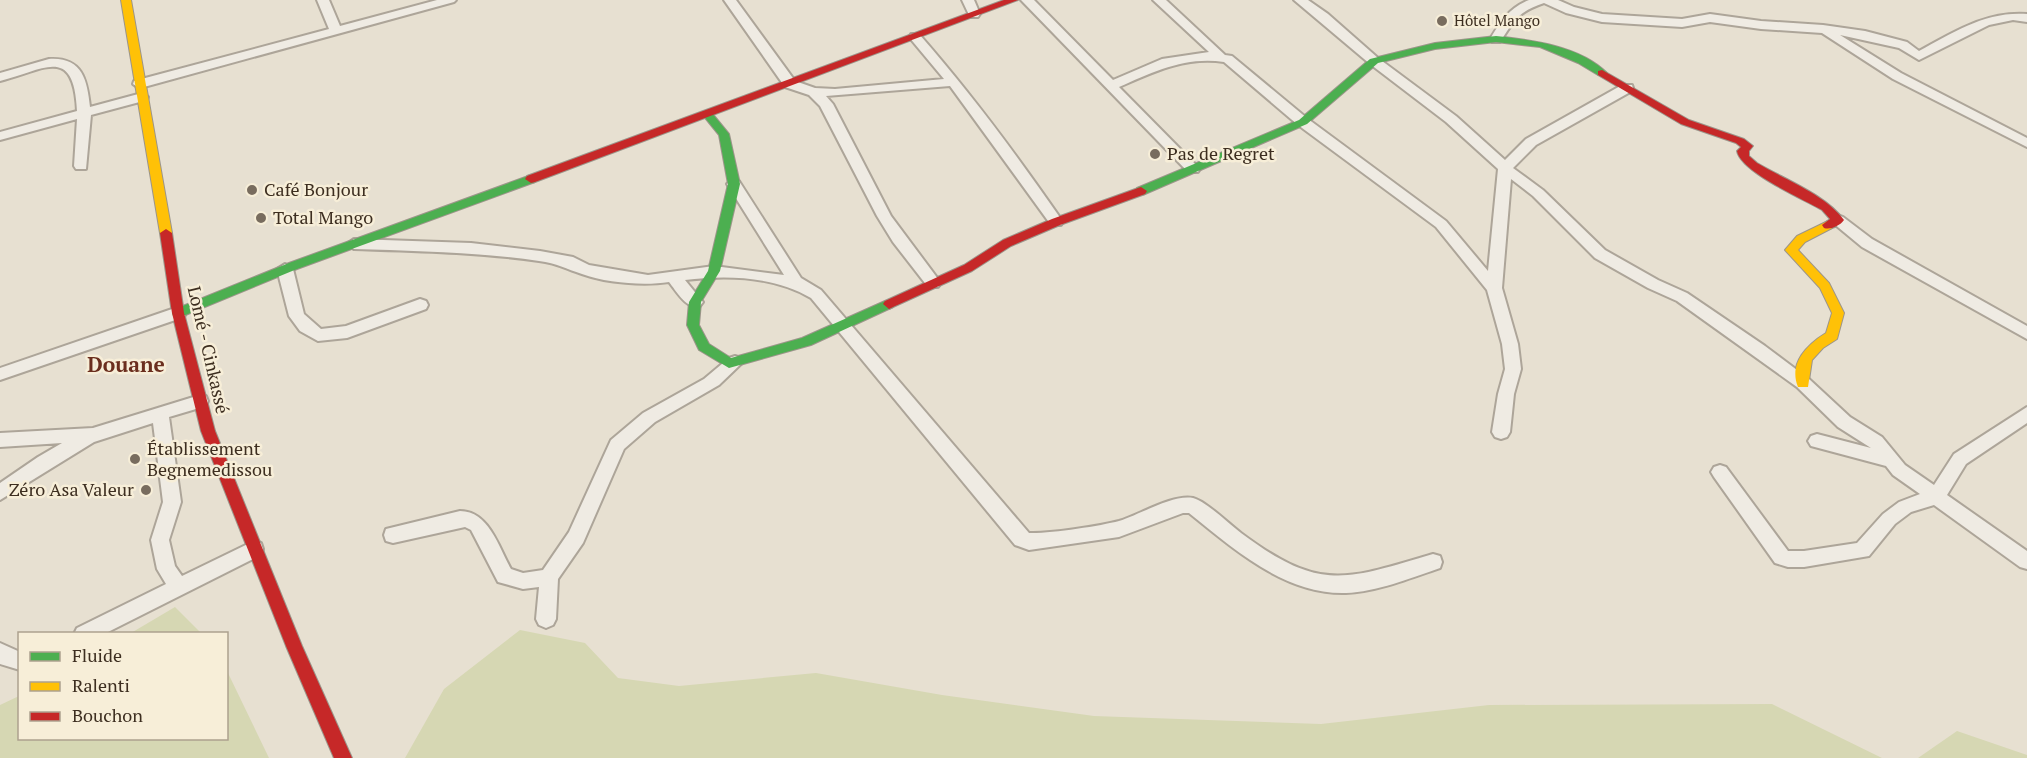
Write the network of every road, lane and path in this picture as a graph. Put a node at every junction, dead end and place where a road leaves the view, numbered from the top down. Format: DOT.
graph roads {
  1 [pos="126,0"];
  2 [pos="323,0"];
  3 [pos="450,0"];
  4 [pos="730,0"];
  5 [pos="968,0"];
  6 [pos="1013,0"];
  7 [pos="1027,0"];
  8 [pos="1159,0"];
  9 [pos="1300,0"];
  10 [pos="1540,0"];
  11 [pos="1548,0"];
  12 [pos="974,14"];
  13 [pos="2027,18"];
  14 [pos="1820,28"];
  15 [pos="336,32"];
  16 [pos="915,37"];
  17 [pos="1496,39"];
  18 [pos="1220,56"];
  19 [pos="1918,56"];
  20 [pos="1374,61"];
  21 [pos="1889,70"];
  22 [pos="0,77"];
  23 [pos="955,82"];
  24 [pos="790,84"];
  25 [pos="1110,86"];
  26 [pos="1627,88"];
  27 [pos="140,91"];
  28 [pos="814,92"];
  29 [pos="85,113"];
  30 [pos="707,114"];
  31 [pos="1303,122"];
  32 [pos="0,136"];
  33 [pos="2027,143"];
  34 [pos="81,166"];
  35 [pos="1505,168"];
  36 [pos="1193,170"];
  37 [pos="734,184"];
  38 [pos="1838,220"];
  39 [pos="1056,222"];
  40 [pos="353,244"];
  41 [pos="285,269"];
  42 [pos="714,271"];
  43 [pos="674,278"];
  44 [pos="796,282"];
  45 [pos="933,283"];
  46 [pos="1494,288"];
  47 [pos="695,302"];
  48 [pos="420,305"];
  49 [pos="177,313"];
  50 [pos="843,326"];
  51 [pos="2027,333"];
  52 [pos="735,362"];
  53 [pos="0,374"];
  54 [pos="1803,383"];
  55 [pos="200,401"];
  56 [pos="160,414"];
  57 [pos="2027,414"];
  58 [pos="1501,432"];
  59 [pos="93,435"];
  60 [pos="0,440"];
  61 [pos="1817,441"];
  62 [pos="1889,460"];
  63 [pos="1719,472"];
  64 [pos="0,493"];
  65 [pos="1936,496"];
  66 [pos="393,535"];
  67 [pos="254,549"];
  68 [pos="2027,561"];
  69 [pos="1433,562"];
  70 [pos="549,577"];
  71 [pos="179,586"];
  72 [pos="546,619"];
  73 [pos="86,632"];
  74 [pos="0,652"];
  75 [pos="18,660"];
  76 [pos="343,758"];
  1 -- 27 [label="main road, Lomé - Cinkassé"];
  2 -- 15 [label="street"];
  3 -- 15 [label="street"];
  4 -- 24 [label="street"];
  5 -- 12 [label="street"];
  6 -- 12 [label="main road"];
  7 -- 25 [label="street"];
  8 -- 18 [label="street"];
  9 -- 20 [label="street"];
  10 -- 17 [label="street"];
  11 -- 14 [label="street"];
  12 -- 16 [label="main road"];
  13 -- 19 [label="street"];
  14 -- 19 [label="street"];
  14 -- 21 [label="street"];
  15 -- 27 [label="street"];
  16 -- 23 [label="street"];
  16 -- 24 [label="main road"];
  17 -- 20 [label="main road"];
  17 -- 26 [label="main road"];
  18 -- 25 [label="street"];
  18 -- 31 [label="street"];
  19 -- 21 [label="street"];
  20 -- 31 [label="main road"];
  20 -- 35 [label="street"];
  21 -- 33 [label="street"];
  22 -- 29 [label="street"];
  23 -- 28 [label="street"];
  23 -- 39 [label="street"];
  24 -- 28 [label="street"];
  24 -- 30 [label="main road"];
  25 -- 36 [label="street"];
  26 -- 35 [label="street"];
  26 -- 38 [label="main road"];
  27 -- 29 [label="street"];
  27 -- 49 [label="main road, Lomé - Cinkassé"];
  28 -- 45 [label="street"];
  29 -- 32 [label="street"];
  29 -- 34 [label="street"];
  30 -- 37 [label="main road"];
  30 -- 40 [label="main road"];
  31 -- 36 [label="main road"];
  31 -- 46 [label="street"];
  35 -- 46 [label="street"];
  35 -- 54 [label="street"];
  36 -- 39 [label="main road"];
  37 -- 42 [label="main road"];
  37 -- 44 [label="street"];
  38 -- 51 [label="street"];
  38 -- 54 [label="main road"];
  39 -- 45 [label="main road"];
  40 -- 41 [label="main road"];
  40 -- 43 [label="street"];
  41 -- 48 [label="street"];
  41 -- 49 [label="main road"];
  42 -- 43 [label="street"];
  42 -- 44 [label="street"];
  42 -- 47 [label="main road"];
  43 -- 47 [label="street"];
  44 -- 50 [label="street"];
  45 -- 50 [label="main road"];
  46 -- 58 [label="street"];
  47 -- 52 [label="main road"];
  49 -- 53 [label="street"];
  49 -- 55 [label="main road, Lomé - Cinkassé"];
  50 -- 52 [label="main road"];
  50 -- 69 [label="street"];
  52 -- 70 [label="street"];
  54 -- 62 [label="street"];
  55 -- 56 [label="street"];
  55 -- 67 [label="main road, Lomé - Cinkassé"];
  56 -- 59 [label="street"];
  56 -- 71 [label="street"];
  57 -- 65 [label="street"];
  59 -- 60 [label="street"];
  59 -- 64 [label="street"];
  61 -- 62 [label="street"];
  62 -- 65 [label="street"];
  63 -- 65 [label="street"];
  65 -- 68 [label="street"];
  66 -- 70 [label="street"];
  67 -- 71 [label="street"];
  67 -- 76 [label="main road, Lomé - Cinkassé"];
  70 -- 72 [label="street"];
  71 -- 73 [label="street"];
  74 -- 75 [label="street"];
}
